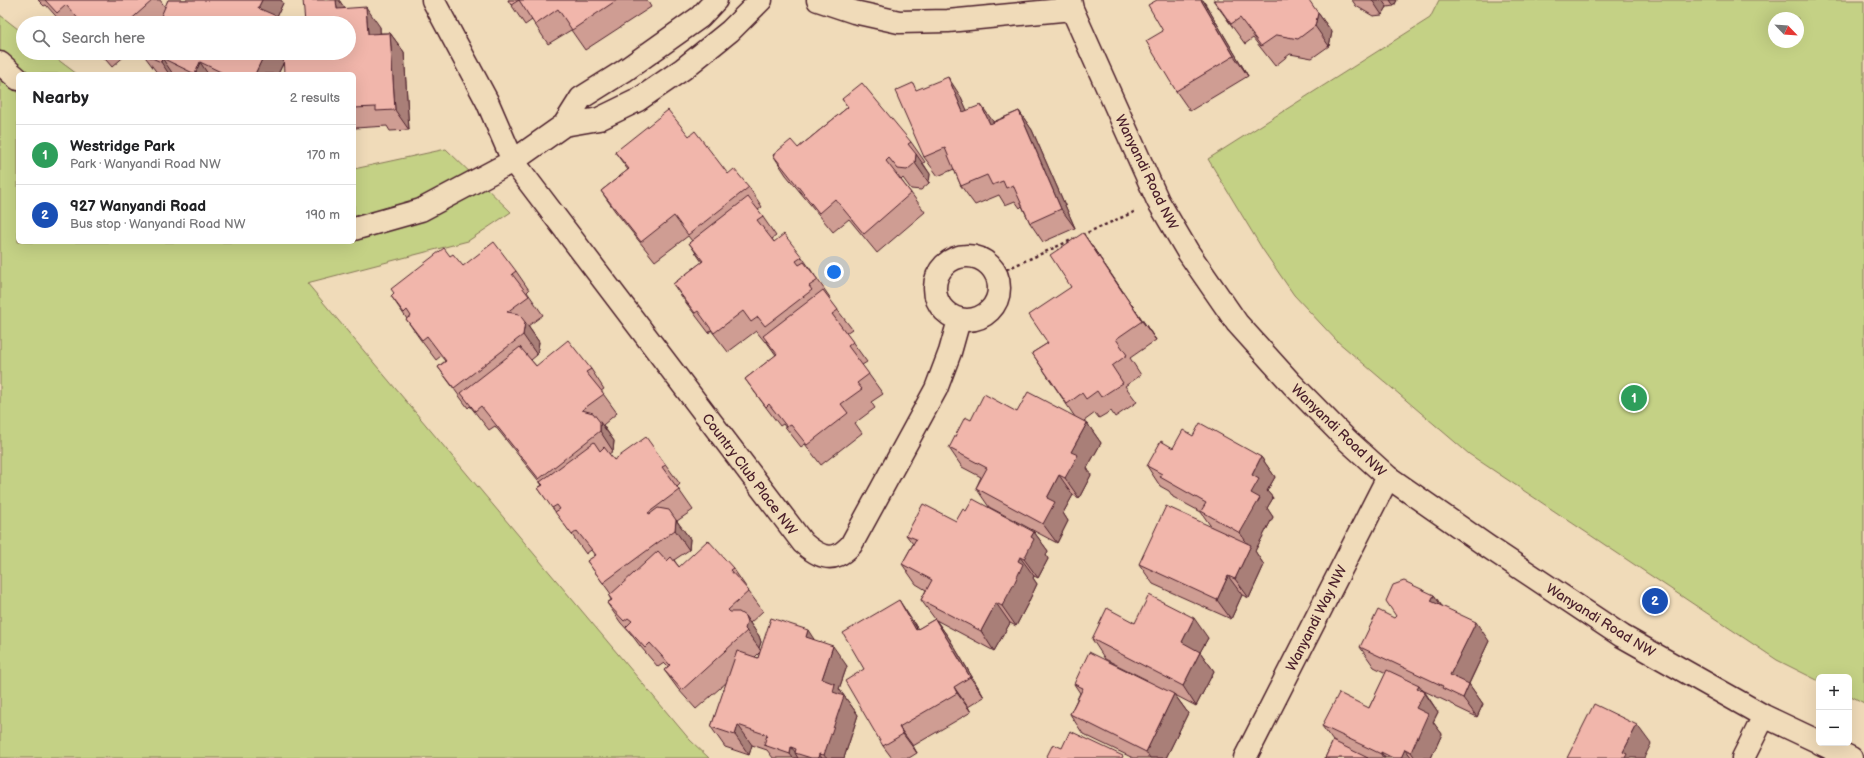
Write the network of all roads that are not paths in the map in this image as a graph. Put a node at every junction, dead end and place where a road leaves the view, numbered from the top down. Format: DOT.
graph roads {
  1 [pos="433,0"];
  2 [pos="716,0"];
  3 [pos="761,0"];
  4 [pos="818,0"];
  5 [pos="1071,5"];
  6 [pos="0,63"];
  7 [pos="16,77"];
  8 [pos="564,125"];
  9 [pos="513,161"];
  10 [pos="356,228"];
  11 [pos="959,320"];
  12 [pos="1388,477"];
  13 [pos="1764,716"];
  14 [pos="1816,741"];
  15 [pos="1826,746"];
  16 [pos="1245,758"];
  17 [pos="1744,758"];
  18 [pos="1851,758"];
  1 -- 9 [label="street, Country Club Place NW"];
  2 -- 8 [label="street"];
  3 -- 8 [label="street"];
  4 -- 5 [label="street"];
  5 -- 12 [label="street, Wanyandi Road NW"];
  6 -- 7 [label="street"];
  8 -- 9 [label="street"];
  9 -- 10 [label="street"];
  9 -- 11 [label="street, Country Club Place NW"];
  11 -- 11 [label="street"];
  12 -- 13 [label="street, Wanyandi Road NW"];
  12 -- 16 [label="street, Wanyandi Way NW"];
  13 -- 14 [label="street, Wanyandi Road NW"];
  13 -- 17 [label="street"];
  15 -- 18 [label="street, Wanyandi Road NW"];
}
